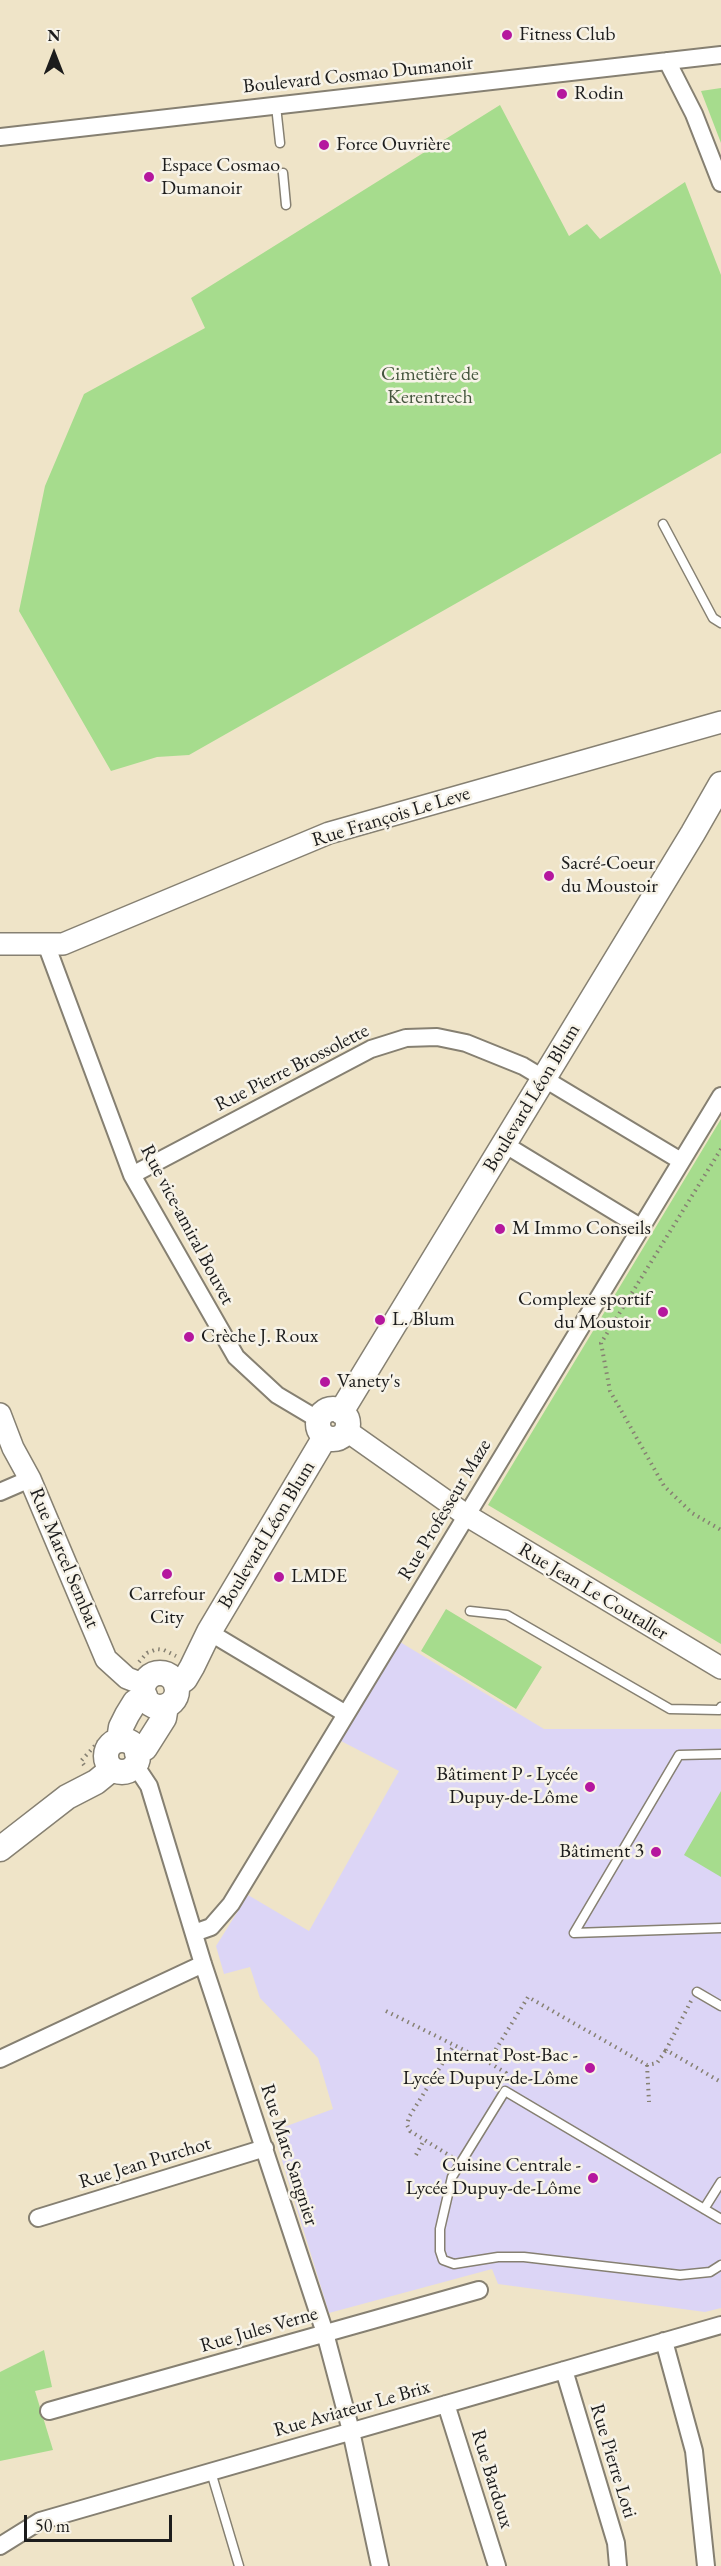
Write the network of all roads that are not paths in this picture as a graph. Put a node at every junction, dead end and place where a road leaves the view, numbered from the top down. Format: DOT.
graph roads {
  1 [pos="721,55"];
  2 [pos="667,61"];
  3 [pos="276,106"];
  4 [pos="0,137"];
  5 [pos="280,143"];
  6 [pos="283,173"];
  7 [pos="721,183"];
  8 [pos="286,205"];
  9 [pos="663,524"];
  10 [pos="721,623"];
  11 [pos="721,722"];
  12 [pos="721,784"];
  13 [pos="0,944"];
  14 [pos="46,944"];
  15 [pos="544,1078"];
  16 [pos="721,1096"];
  17 [pos="504,1144"];
  18 [pos="681,1161"];
  19 [pos="132,1175"];
  20 [pos="642,1228"];
  21 [pos="0,1414"];
  22 [pos="333,1425"];
  23 [pos="30,1479"];
  24 [pos="0,1492"];
  25 [pos="466,1515"];
  26 [pos="470,1611"];
  27 [pos="209,1632"];
  28 [pos="721,1668"];
  29 [pos="159,1689"];
  30 [pos="721,1707"];
  31 [pos="346,1714"];
  32 [pos="721,1754"];
  33 [pos="122,1756"];
  34 [pos="0,1849"];
  35 [pos="720,1926"];
  36 [pos="194,1933"];
  37 [pos="203,1964"];
  38 [pos="697,1992"];
  39 [pos="721,2006"];
  40 [pos="0,2059"];
  41 [pos="265,2148"];
  42 [pos="721,2182"];
  43 [pos="704,2209"];
  44 [pos="39,2218"];
  45 [pos="721,2219"];
  46 [pos="721,2265"];
  47 [pos="479,2290"];
  48 [pos="721,2325"];
  49 [pos="325,2333"];
  50 [pos="664,2341"];
  51 [pos="564,2370"];
  52 [pos="446,2404"];
  53 [pos="49,2411"];
  54 [pos="351,2431"];
  55 [pos="211,2472"];
  56 [pos="0,2546"];
  57 [pos="239,2566"];
  58 [pos="380,2566"];
  59 [pos="497,2566"];
  60 [pos="618,2566"];
  61 [pos="706,2566"];
  1 -- 2 [label="street, Boulevard Cosmao Dumanoir"];
  2 -- 3 [label="street, Boulevard Cosmao Dumanoir"];
  2 -- 7 [label="street"];
  3 -- 4 [label="street, Boulevard Cosmao Dumanoir"];
  3 -- 5 [label="lane"];
  6 -- 8 [label="lane"];
  9 -- 10 [label="lane"];
  11 -- 14 [label="street, Rue François Le Leve"];
  12 -- 15 [label="main road, Boulevard Léon Blum"];
  13 -- 14 [label="street, Rue François Le Leve"];
  14 -- 19 [label="street, Rue vice-amiral Bouvet"];
  15 -- 17 [label="main road, Boulevard Léon Blum"];
  15 -- 18 [label="street, Rue Pierre Brossolette"];
  15 -- 19 [label="street, Rue Pierre Brossolette"];
  16 -- 18 [label="street, Rue Professeur Maze"];
  17 -- 20 [label="street"];
  17 -- 22 [label="main road, Boulevard Léon Blum"];
  18 -- 20 [label="street, Rue Professeur Maze"];
  19 -- 22 [label="street, Rue vice-amiral Bouvet"];
  20 -- 25 [label="street, Rue Professeur Maze"];
  21 -- 23 [label="street, Rue Marcel Sembat"];
  22 -- 25 [label="street, Rue Jean Le Coutaller"];
  22 -- 27 [label="main road, Boulevard Léon Blum"];
  23 -- 24 [label="street"];
  23 -- 29 [label="street, Rue Marcel Sembat"];
  25 -- 28 [label="street, Rue Jean Le Coutaller"];
  25 -- 31 [label="street, Rue Professeur Maze"];
  26 -- 30 [label="lane"];
  27 -- 29 [label="main road, Boulevard Léon Blum"];
  27 -- 31 [label="street"];
  29 -- 33 [label="main road, Boulevard Léon Blum"];
  29 -- 33 [label="main road, Boulevard Léon Blum"];
  31 -- 36 [label="street, Rue Professeur Maze"];
  32 -- 35 [label="lane"];
  33 -- 34 [label="main road, Boulevard Léon Blum"];
  33 -- 36 [label="street, Rue Marc Sangnier"];
  36 -- 37 [label="street, Rue Marc Sangnier"];
  37 -- 40 [label="street"];
  37 -- 41 [label="street, Rue Marc Sangnier"];
  38 -- 39 [label="lane"];
  41 -- 44 [label="street, Rue Jean Purchot"];
  41 -- 49 [label="street, Rue Marc Sangnier"];
  42 -- 43 [label="lane"];
  43 -- 45 [label="lane"];
  43 -- 46 [label="lane"];
  47 -- 49 [label="street, Rue Jules Verne"];
  48 -- 50 [label="street, Rue Aviateur Le Brix"];
  49 -- 53 [label="street, Rue Jules Verne"];
  49 -- 54 [label="street, Rue Marc Sangnier"];
  50 -- 51 [label="street, Rue Aviateur Le Brix"];
  50 -- 61 [label="street"];
  51 -- 52 [label="street, Rue Aviateur Le Brix"];
  51 -- 60 [label="street, Rue Pierre Loti"];
  52 -- 54 [label="street, Rue Aviateur Le Brix"];
  52 -- 59 [label="street, Rue Bardoux"];
  54 -- 55 [label="street, Rue Aviateur Le Brix"];
  54 -- 58 [label="street, Rue Marc Sangnier"];
  55 -- 56 [label="street, Rue Aviateur Le Brix"];
  55 -- 57 [label="lane"];
}
